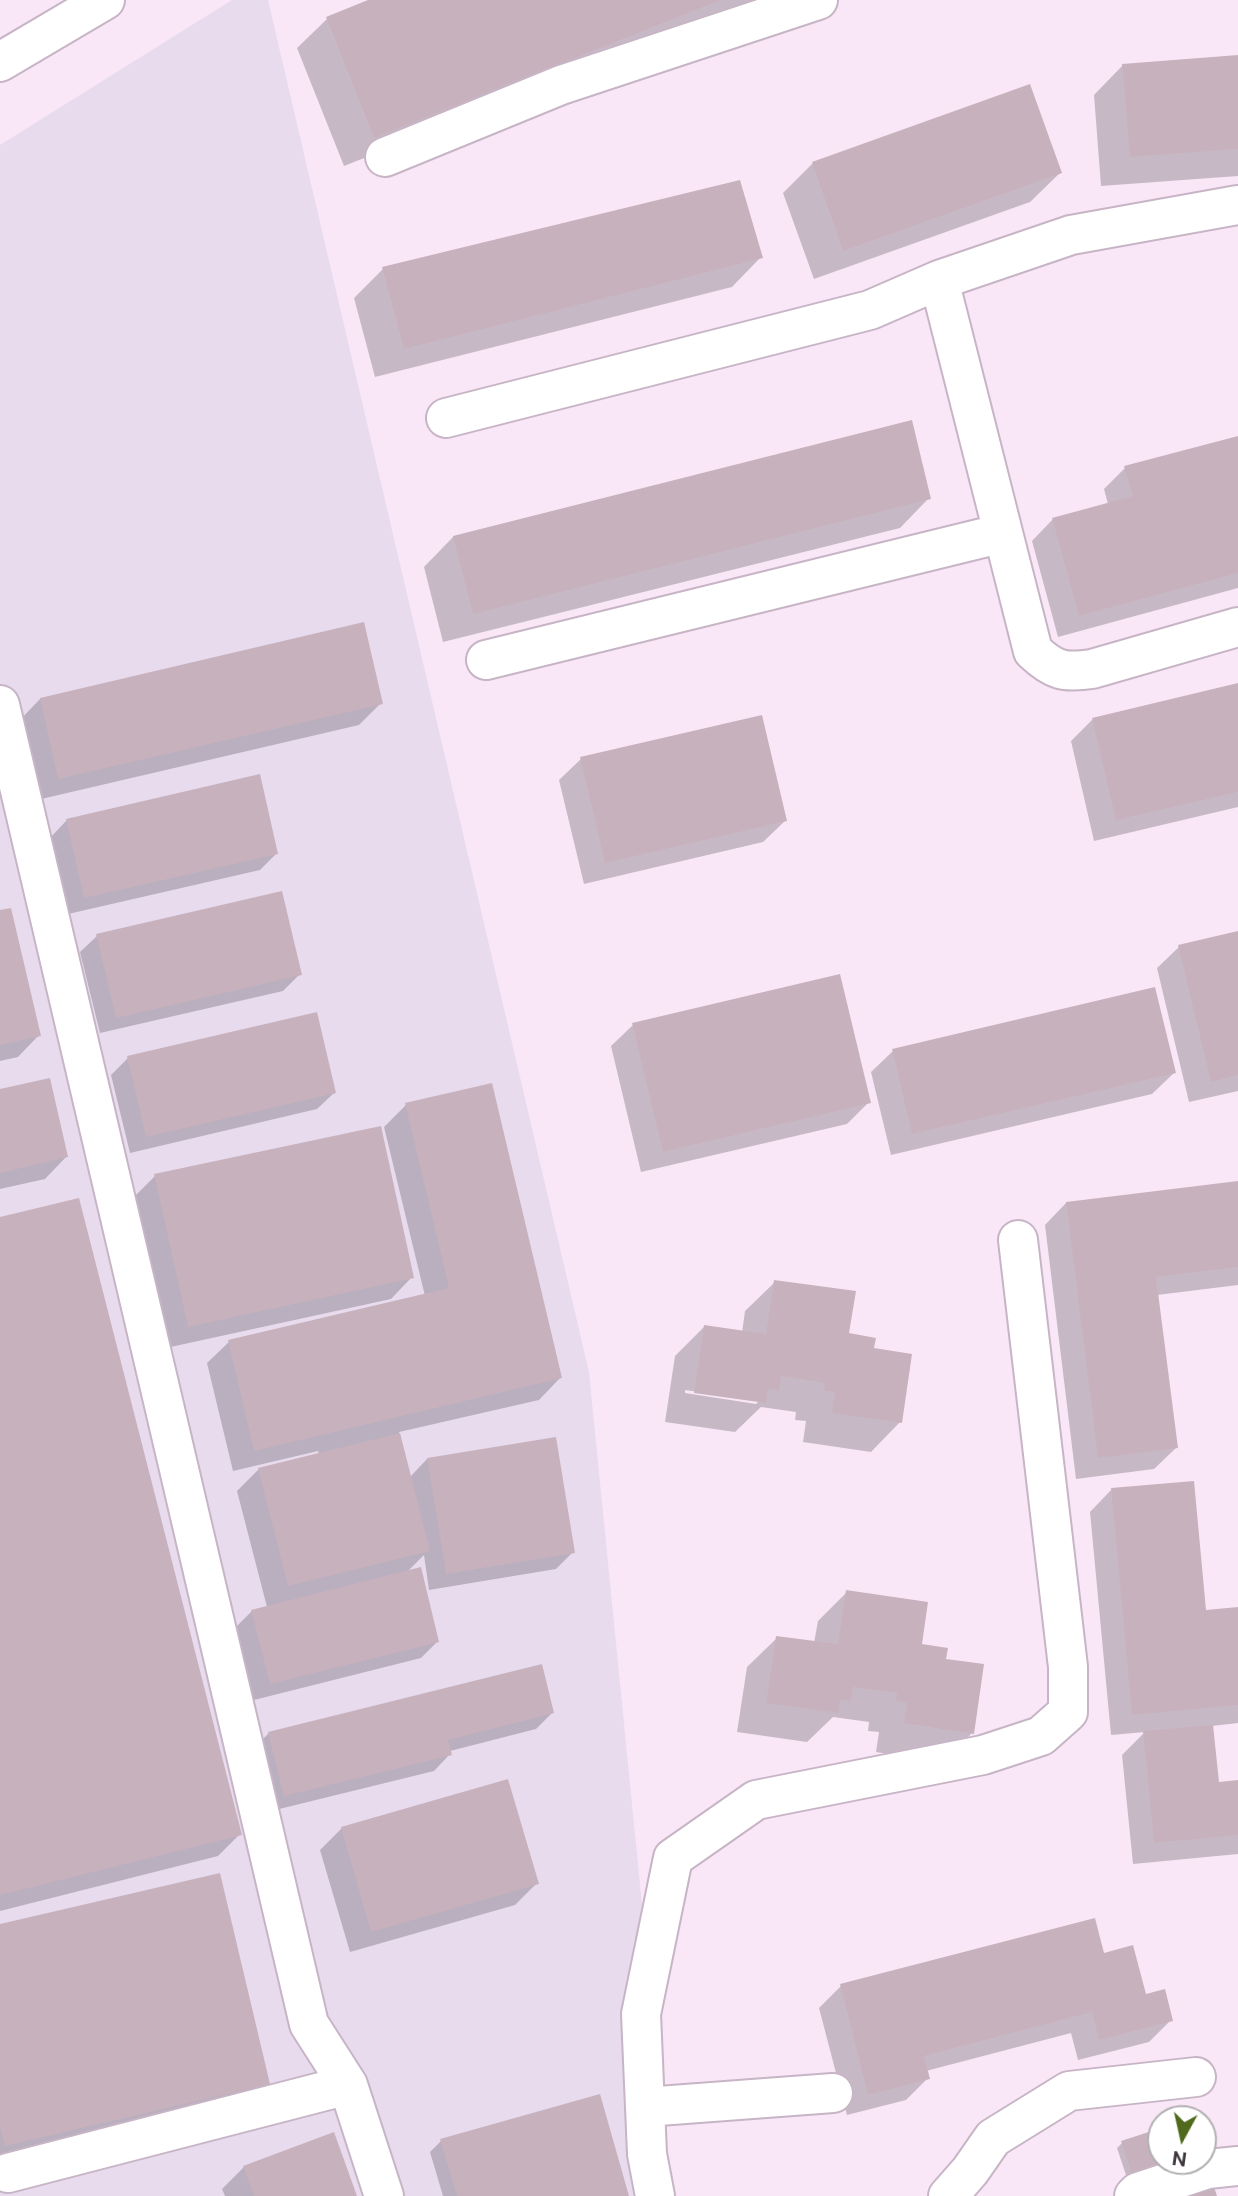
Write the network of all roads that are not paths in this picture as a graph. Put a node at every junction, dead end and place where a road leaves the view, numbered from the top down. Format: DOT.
graph roads {
  1 [pos="105,0"];
  2 [pos="818,0"];
  3 [pos="0,62"];
  4 [pos="385,157"];
  5 [pos="1238,205"];
  6 [pos="939,280"];
  7 [pos="446,418"];
  8 [pos="1003,533"];
  9 [pos="1238,627"];
  10 [pos="486,660"];
  11 [pos="0,705"];
  12 [pos="1018,1240"];
  13 [pos="1196,2077"];
  14 [pos="348,2085"];
  15 [pos="833,2093"];
  16 [pos="645,2107"];
  17 [pos="1238,2166"];
  18 [pos="8,2173"];
  19 [pos="384,2196"];
  20 [pos="655,2196"];
  21 [pos="948,2196"];
  22 [pos="1135,2196"];
  1 -- 3 [label="street"];
  2 -- 4 [label="street"];
  5 -- 6 [label="street"];
  6 -- 7 [label="street"];
  6 -- 8 [label="street"];
  8 -- 9 [label="street"];
  8 -- 10 [label="street"];
  11 -- 14 [label="street"];
  12 -- 16 [label="street"];
  13 -- 21 [label="street"];
  14 -- 18 [label="street"];
  14 -- 19 [label="street"];
  15 -- 16 [label="street"];
  16 -- 20 [label="street"];
  17 -- 22 [label="street"];
}
